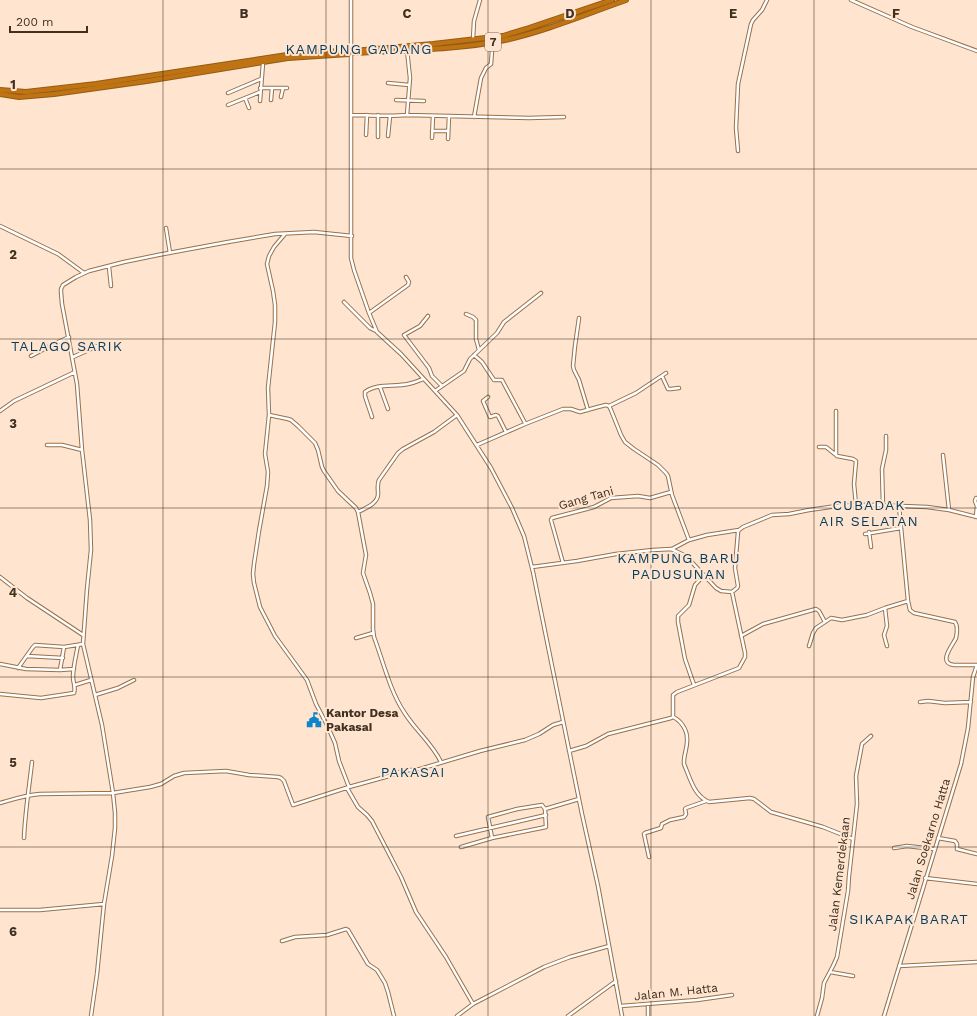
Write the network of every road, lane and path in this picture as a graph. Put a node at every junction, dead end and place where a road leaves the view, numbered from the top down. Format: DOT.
graph roads {
  1 [pos="351,0"];
  2 [pos="480,0"];
  3 [pos="612,0"];
  4 [pos="626,0"];
  5 [pos="767,0"];
  6 [pos="851,0"];
  7 [pos="579,14"];
  8 [pos="473,39"];
  9 [pos="492,40"];
  10 [pos="407,50"];
  11 [pos="351,52"];
  12 [pos="977,52"];
  13 [pos="274,59"];
  14 [pos="263,63"];
  15 [pos="147,79"];
  16 [pos="261,79"];
  17 [pos="388,83"];
  18 [pos="409,85"];
  19 [pos="260,88"];
  20 [pos="272,88"];
  21 [pos="282,88"];
  22 [pos="287,88"];
  23 [pos="0,90"];
  24 [pos="260,92"];
  25 [pos="228,93"];
  26 [pos="0,94"];
  27 [pos="281,97"];
  28 [pos="245,98"];
  29 [pos="271,100"];
  30 [pos="396,100"];
  31 [pos="260,101"];
  32 [pos="408,101"];
  33 [pos="424,101"];
  34 [pos="228,105"];
  35 [pos="249,108"];
  36 [pos="351,115"];
  37 [pos="367,115"];
  38 [pos="378,115"];
  39 [pos="408,115"];
  40 [pos="390,116"];
  41 [pos="433,116"];
  42 [pos="449,116"];
  43 [pos="474,117"];
  44 [pos="564,117"];
  45 [pos="432,131"];
  46 [pos="448,131"];
  47 [pos="366,135"];
  48 [pos="378,136"];
  49 [pos="388,136"];
  50 [pos="432,138"];
  51 [pos="448,139"];
  52 [pos="738,151"];
  53 [pos="0,226"];
  54 [pos="166,228"];
  55 [pos="285,234"];
  56 [pos="352,236"];
  57 [pos="170,253"];
  58 [pos="109,267"];
  59 [pos="84,273"];
  60 [pos="406,277"];
  61 [pos="111,286"];
  62 [pos="541,293"];
  63 [pos="344,302"];
  64 [pos="369,313"];
  65 [pos="466,314"];
  66 [pos="428,316"];
  67 [pos="579,318"];
  68 [pos="377,332"];
  69 [pos="69,337"];
  70 [pos="102,344"];
  71 [pos="479,350"];
  72 [pos="474,355"];
  73 [pos="31,356"];
  74 [pos="73,357"];
  75 [pos="75,372"];
  76 [pos="666,373"];
  77 [pos="662,376"];
  78 [pos="423,379"];
  79 [pos="442,386"];
  80 [pos="380,387"];
  81 [pos="679,388"];
  82 [pos="435,391"];
  83 [pos="488,397"];
  84 [pos="609,406"];
  85 [pos="388,409"];
  86 [pos="588,410"];
  87 [pos="0,411"];
  88 [pos="836,411"];
  89 [pos="269,415"];
  90 [pos="456,415"];
  91 [pos="372,417"];
  92 [pos="525,424"];
  93 [pos="506,432"];
  94 [pos="886,436"];
  95 [pos="477,445"];
  96 [pos="47,446"];
  97 [pos="819,447"];
  98 [pos="82,450"];
  99 [pos="836,455"];
  100 [pos="943,455"];
  101 [pos="671,492"];
  102 [pos="976,498"];
  103 [pos="856,505"];
  104 [pos="883,506"];
  105 [pos="899,506"];
  106 [pos="949,510"];
  107 [pos="358,512"];
  108 [pos="976,517"];
  109 [pos="901,528"];
  110 [pos="739,530"];
  111 [pos="869,532"];
  112 [pos="865,534"];
  113 [pos="689,540"];
  114 [pos="871,547"];
  115 [pos="671,549"];
  116 [pos="563,563"];
  117 [pos="532,567"];
  118 [pos="704,575"];
  119 [pos="0,578"];
  120 [pos="732,592"];
  121 [pos="908,601"];
  122 [pos="885,608"];
  123 [pos="824,622"];
  124 [pos="373,633"];
  125 [pos="83,635"];
  126 [pos="741,636"];
  127 [pos="356,638"];
  128 [pos="83,644"];
  129 [pos="78,645"];
  130 [pos="809,646"];
  131 [pos="887,646"];
  132 [pos="64,647"];
  133 [pos="26,656"];
  134 [pos="63,658"];
  135 [pos="0,664"];
  136 [pos="977,665"];
  137 [pos="18,668"];
  138 [pos="74,669"];
  139 [pos="60,670"];
  140 [pos="91,680"];
  141 [pos="134,680"];
  142 [pos="75,684"];
  143 [pos="694,685"];
  144 [pos="0,694"];
  145 [pos="95,695"];
  146 [pos="920,702"];
  147 [pos="971,702"];
  148 [pos="672,717"];
  149 [pos="563,722"];
  150 [pos="871,736"];
  151 [pos="569,750"];
  152 [pos="32,762"];
  153 [pos="441,762"];
  154 [pos="348,787"];
  155 [pos="113,793"];
  156 [pos="29,795"];
  157 [pos="578,799"];
  158 [pos="707,801"];
  159 [pos="0,804"];
  160 [pos="545,809"];
  161 [pos="546,815"];
  162 [pos="490,828"];
  163 [pos="456,836"];
  164 [pos="24,838"];
  165 [pos="492,838"];
  166 [pos="938,838"];
  167 [pos="853,839"];
  168 [pos="460,847"];
  169 [pos="894,848"];
  170 [pos="934,850"];
  171 [pos="977,854"];
  172 [pos="649,857"];
  173 [pos="926,878"];
  174 [pos="977,884"];
  175 [pos="104,904"];
  176 [pos="0,910"];
  177 [pos="282,941"];
  178 [pos="609,946"];
  179 [pos="977,962"];
  180 [pos="899,966"];
  181 [pos="830,972"];
  182 [pos="853,976"];
  183 [pos="616,981"];
  184 [pos="732,995"];
  185 [pos="473,1004"];
  186 [pos="648,1004"];
  187 [pos="621,1006"];
  188 [pos="91,1016"];
  189 [pos="394,1016"];
  190 [pos="457,1016"];
  191 [pos="568,1016"];
  192 [pos="622,1016"];
  193 [pos="648,1016"];
  194 [pos="817,1016"];
  195 [pos="884,1016"];
  1 -- 11 [label="street"];
  2 -- 8 [label="street"];
  3 -- 7 [label="highway, 7"];
  4 -- 7 [label="highway, 7"];
  5 -- 52 [label="street"];
  6 -- 12 [label="street"];
  7 -- 9 [label="highway, 7"];
  8 -- 9 [label="highway, 7"];
  8 -- 11 [label="highway, 7"];
  9 -- 10 [label="highway, 7"];
  9 -- 43 [label="street"];
  10 -- 11 [label="highway, 7"];
  10 -- 18 [label="street"];
  11 -- 13 [label="highway"];
  11 -- 36 [label="street"];
  13 -- 14 [label="highway"];
  13 -- 15 [label="highway"];
  14 -- 15 [label="highway"];
  14 -- 16 [label="street"];
  15 -- 23 [label="highway"];
  15 -- 26 [label="highway"];
  16 -- 19 [label="street"];
  16 -- 25 [label="street"];
  17 -- 18 [label="street"];
  18 -- 32 [label="street"];
  19 -- 20 [label="street"];
  19 -- 24 [label="street"];
  20 -- 21 [label="street"];
  20 -- 29 [label="street"];
  21 -- 22 [label="street"];
  21 -- 27 [label="street"];
  24 -- 28 [label="street"];
  24 -- 31 [label="street"];
  28 -- 34 [label="street"];
  28 -- 35 [label="street"];
  30 -- 32 [label="street"];
  32 -- 33 [label="street"];
  32 -- 39 [label="street"];
  36 -- 37 [label="street"];
  36 -- 56 [label="street"];
  37 -- 38 [label="street"];
  37 -- 47 [label="street"];
  38 -- 40 [label="street"];
  38 -- 48 [label="street"];
  39 -- 40 [label="street"];
  39 -- 41 [label="street"];
  40 -- 49 [label="street"];
  41 -- 42 [label="street"];
  41 -- 45 [label="street"];
  42 -- 43 [label="street"];
  42 -- 46 [label="street"];
  43 -- 44 [label="street"];
  45 -- 46 [label="street"];
  45 -- 50 [label="street"];
  46 -- 51 [label="street"];
  53 -- 59 [label="street"];
  54 -- 57 [label="street"];
  55 -- 56 [label="street"];
  55 -- 57 [label="street"];
  55 -- 89 [label="street"];
  56 -- 64 [label="street"];
  57 -- 58 [label="street"];
  58 -- 59 [label="street"];
  58 -- 61 [label="street"];
  59 -- 69 [label="street"];
  60 -- 64 [label="street"];
  62 -- 71 [label="street"];
  63 -- 68 [label="street"];
  64 -- 68 [label="street"];
  65 -- 71 [label="street"];
  66 -- 79 [label="street"];
  67 -- 86 [label="street"];
  68 -- 78 [label="street"];
  69 -- 73 [label="street"];
  69 -- 74 [label="street"];
  70 -- 74 [label="street"];
  71 -- 72 [label="street"];
  72 -- 79 [label="street"];
  72 -- 92 [label="street"];
  74 -- 75 [label="street"];
  75 -- 87 [label="street"];
  75 -- 98 [label="street"];
  76 -- 77 [label="street"];
  77 -- 81 [label="street"];
  77 -- 84 [label="street"];
  78 -- 80 [label="street"];
  78 -- 82 [label="street"];
  79 -- 82 [label="street"];
  80 -- 85 [label="street"];
  80 -- 91 [label="street"];
  82 -- 90 [label="street"];
  83 -- 93 [label="street"];
  84 -- 86 [label="street"];
  84 -- 101 [label="street"];
  86 -- 92 [label="street"];
  88 -- 99 [label="street"];
  89 -- 107 [label="street"];
  89 -- 154 [label="street"];
  90 -- 95 [label="street"];
  90 -- 107 [label="street"];
  92 -- 93 [label="street"];
  93 -- 95 [label="street"];
  94 -- 104 [label="street"];
  95 -- 117 [label="street"];
  96 -- 98 [label="street"];
  97 -- 99 [label="street"];
  98 -- 125 [label="street"];
  99 -- 103 [label="street"];
  100 -- 106 [label="street"];
  101 -- 113 [label="street"];
  101 -- 116 [label="street, Gang Tani"];
  102 -- 108 [label="street"];
  103 -- 104 [label="street"];
  103 -- 110 [label="street"];
  104 -- 105 [label="street"];
  105 -- 106 [label="street"];
  105 -- 109 [label="street"];
  106 -- 108 [label="street"];
  107 -- 124 [label="street"];
  109 -- 111 [label="street"];
  109 -- 121 [label="street"];
  110 -- 113 [label="street"];
  110 -- 120 [label="street"];
  111 -- 112 [label="street"];
  111 -- 114 [label="street"];
  113 -- 115 [label="street"];
  115 -- 116 [label="street"];
  115 -- 118 [label="street"];
  116 -- 117 [label="street"];
  117 -- 149 [label="street"];
  118 -- 120 [label="street"];
  118 -- 143 [label="street"];
  119 -- 125 [label="street"];
  120 -- 126 [label="street"];
  121 -- 122 [label="street"];
  121 -- 136 [label="street"];
  122 -- 123 [label="street"];
  122 -- 131 [label="street"];
  123 -- 126 [label="street"];
  123 -- 130 [label="street"];
  124 -- 127 [label="street"];
  124 -- 153 [label="street"];
  125 -- 128 [label="street"];
  126 -- 143 [label="street"];
  128 -- 129 [label="street"];
  128 -- 140 [label="street"];
  129 -- 132 [label="street"];
  129 -- 138 [label="street"];
  132 -- 133 [label="street"];
  132 -- 134 [label="street"];
  133 -- 134 [label="street"];
  133 -- 137 [label="street"];
  134 -- 139 [label="street"];
  135 -- 137 [label="street"];
  136 -- 147 [label="street, Jalan Soekarno Hatta"];
  137 -- 139 [label="street"];
  138 -- 139 [label="street"];
  138 -- 142 [label="street"];
  140 -- 142 [label="street"];
  140 -- 145 [label="street"];
  141 -- 145 [label="street"];
  142 -- 144 [label="street"];
  143 -- 148 [label="street"];
  145 -- 155 [label="street"];
  146 -- 147 [label="street"];
  147 -- 166 [label="street, Jalan Soekarno Hatta"];
  148 -- 151 [label="street"];
  148 -- 158 [label="street"];
  149 -- 151 [label="street"];
  149 -- 153 [label="street"];
  150 -- 167 [label="street, Jalan Kemerdekaan"];
  151 -- 157 [label="street"];
  152 -- 156 [label="street"];
  153 -- 154 [label="street"];
  154 -- 155 [label="street"];
  154 -- 185 [label="street"];
  155 -- 156 [label="street"];
  155 -- 175 [label="street"];
  156 -- 159 [label="street"];
  156 -- 164 [label="street"];
  157 -- 160 [label="street"];
  157 -- 178 [label="street"];
  158 -- 167 [label="street"];
  158 -- 172 [label="street"];
  160 -- 161 [label="street"];
  160 -- 162 [label="street"];
  161 -- 162 [label="street"];
  161 -- 165 [label="street"];
  162 -- 163 [label="street"];
  162 -- 165 [label="street"];
  165 -- 168 [label="street"];
  166 -- 170 [label="street, Jalan Soekarno Hatta"];
  166 -- 171 [label="street"];
  167 -- 181 [label="street, Jalan Kemerdekaan"];
  169 -- 170 [label="street"];
  170 -- 173 [label="street, Jalan Soekarno Hatta"];
  173 -- 174 [label="street"];
  173 -- 180 [label="street, Jalan Soekarno Hatta"];
  175 -- 176 [label="street"];
  175 -- 188 [label="street"];
  177 -- 189 [label="street"];
  178 -- 183 [label="street"];
  178 -- 185 [label="street"];
  179 -- 180 [label="street"];
  180 -- 195 [label="street, Jalan Soekarno Hatta"];
  181 -- 182 [label="street"];
  181 -- 194 [label="street, Jalan Kemerdekaan"];
  183 -- 187 [label="street"];
  183 -- 191 [label="street"];
  184 -- 186 [label="street, Jalan M. Hatta"];
  185 -- 190 [label="street"];
  186 -- 187 [label="street, Jalan M. Hatta"];
  186 -- 193 [label="street"];
  187 -- 192 [label="street"];
}
